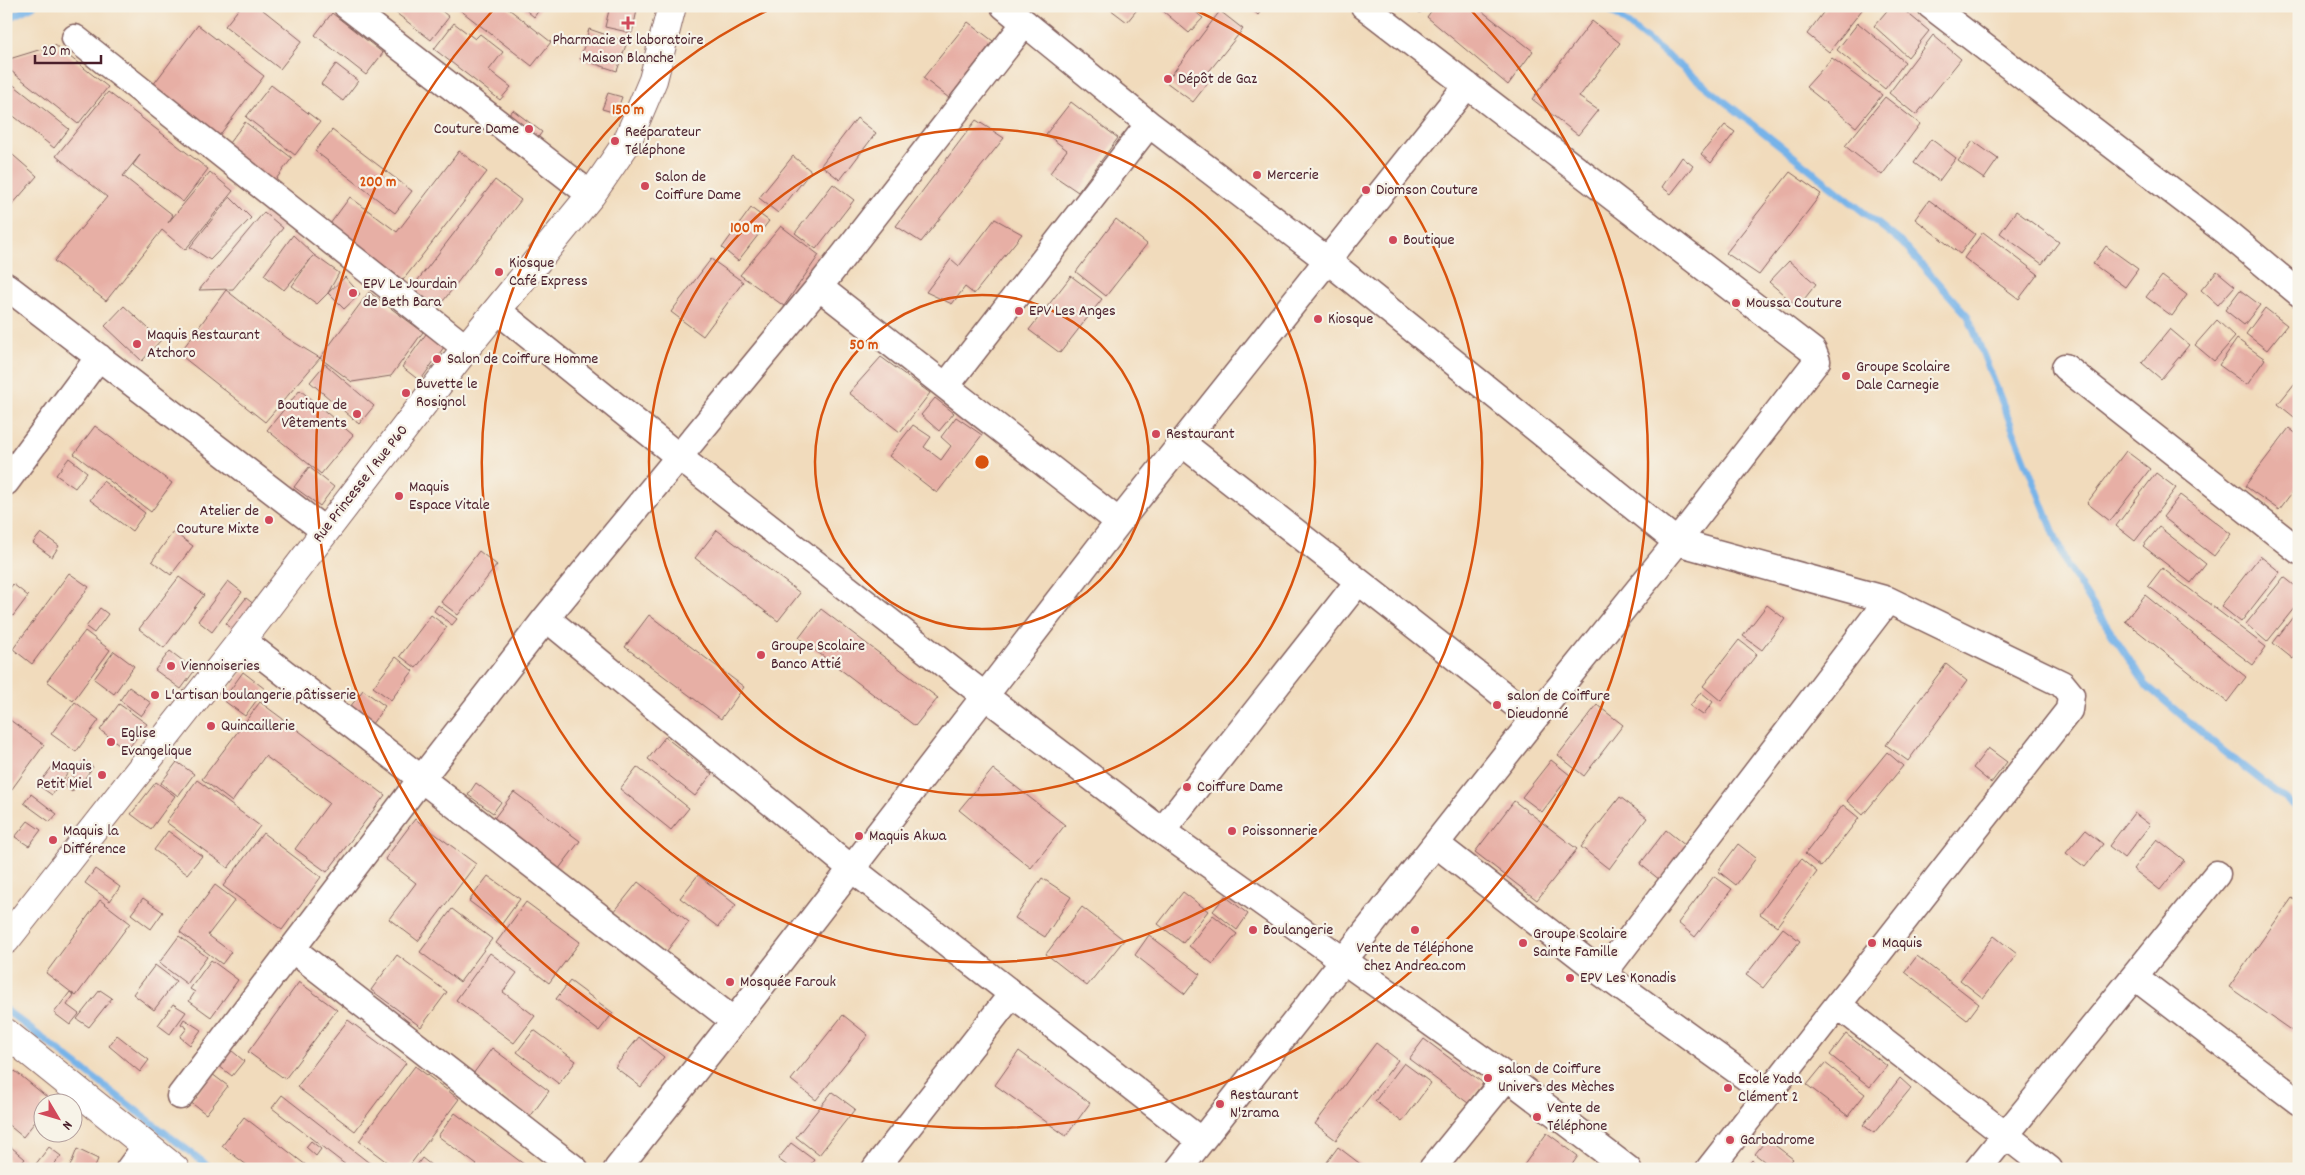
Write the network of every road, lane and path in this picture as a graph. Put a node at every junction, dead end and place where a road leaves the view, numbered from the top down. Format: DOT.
graph roads {
  1 [pos="347,6"];
  2 [pos="672,6"];
  3 [pos="1004,6"];
  4 [pos="1364,6"];
  5 [pos="1931,6"];
  6 [pos="1024,23"];
  7 [pos="75,38"];
  8 [pos="1467,85"];
  9 [pos="1149,124"];
  10 [pos="591,195"];
  11 [pos="1327,260"];
  12 [pos="6,286"];
  13 [pos="819,287"];
  14 [pos="2299,293"];
  15 [pos="497,310"];
  16 [pos="466,348"];
  17 [pos="99,358"];
  18 [pos="2065,367"];
  19 [pos="946,386"];
  20 [pos="1182,444"];
  21 [pos="679,457"];
  22 [pos="6,482"];
  23 [pos="1119,522"];
  24 [pos="325,531"];
  25 [pos="1677,542"];
  26 [pos="2299,551"];
  27 [pos="1358,582"];
  28 [pos="1888,600"];
  29 [pos="546,618"];
  30 [pos="242,640"];
  31 [pos="985,696"];
  32 [pos="1534,719"];
  33 [pos="422,778"];
  34 [pos="1162,831"];
  35 [pos="1436,844"];
  36 [pos="852,869"];
  37 [pos="2217,874"];
  38 [pos="6,940"];
  39 [pos="292,949"];
  40 [pos="1342,961"];
  41 [pos="1603,974"];
  42 [pos="2135,977"];
  43 [pos="1012,994"];
  44 [pos="1838,1005"];
  45 [pos="734,1021"];
  46 [pos="6,1033"];
  47 [pos="1507,1077"];
  48 [pos="1768,1093"];
  49 [pos="180,1096"];
  50 [pos="2299,1102"];
  51 [pos="2005,1135"];
  52 [pos="1202,1141"];
  53 [pos="146,1146"];
  54 [pos="129,1169"];
  55 [pos="175,1169"];
  56 [pos="575,1169"];
  57 [pos="616,1169"];
  58 [pos="876,1169"];
  59 [pos="1180,1169"];
  60 [pos="1432,1169"];
  61 [pos="1628,1169"];
  62 [pos="1709,1169"];
  63 [pos="1978,1169"];
  64 [pos="2050,1169"];
  1 -- 10 [label="street"];
  2 -- 10 [label="street, Rue Princesse / Rue P60"];
  3 -- 6 [label="street"];
  4 -- 8 [label="street"];
  5 -- 14 [label="street"];
  6 -- 9 [label="street"];
  6 -- 13 [label="street"];
  7 -- 16 [label="street"];
  8 -- 11 [label="street"];
  8 -- 25 [label="street"];
  9 -- 11 [label="street"];
  9 -- 19 [label="street"];
  10 -- 15 [label="street, Rue Princesse / Rue P60"];
  11 -- 20 [label="street"];
  11 -- 25 [label="street"];
  12 -- 17 [label="street"];
  13 -- 19 [label="street"];
  13 -- 21 [label="street"];
  15 -- 16 [label="street, Rue Princesse / Rue P60"];
  15 -- 21 [label="street"];
  16 -- 24 [label="street, Rue Princesse / Rue P60"];
  17 -- 22 [label="street"];
  17 -- 24 [label="street"];
  18 -- 26 [label="street"];
  19 -- 23 [label="street"];
  20 -- 23 [label="street"];
  20 -- 27 [label="street"];
  21 -- 29 [label="street"];
  21 -- 31 [label="street"];
  23 -- 31 [label="street"];
  24 -- 30 [label="street, Rue Princesse / Rue P60"];
  25 -- 28 [label="street"];
  25 -- 32 [label="street"];
  27 -- 32 [label="street"];
  27 -- 34 [label="street"];
  28 -- 41 [label="street"];
  28 -- 44 [label="street"];
  29 -- 33 [label="street"];
  29 -- 36 [label="street"];
  30 -- 33 [label="street"];
  30 -- 38 [label="street, Rue Princesse / Rue P60"];
  31 -- 34 [label="street"];
  31 -- 36 [label="street"];
  32 -- 35 [label="street"];
  33 -- 39 [label="street"];
  33 -- 45 [label="street"];
  34 -- 40 [label="street"];
  35 -- 40 [label="street"];
  35 -- 41 [label="street"];
  36 -- 43 [label="street"];
  36 -- 45 [label="street"];
  37 -- 42 [label="street"];
  39 -- 49 [label="street"];
  39 -- 56 [label="street"];
  40 -- 47 [label="street"];
  40 -- 52 [label="street"];
  41 -- 48 [label="street"];
  42 -- 50 [label="street"];
  42 -- 51 [label="street"];
  43 -- 52 [label="street"];
  43 -- 58 [label="street"];
  44 -- 48 [label="street"];
  44 -- 51 [label="street"];
  45 -- 57 [label="street"];
  46 -- 53 [label="street"];
  47 -- 60 [label="street"];
  47 -- 61 [label="street"];
  48 -- 62 [label="street"];
  51 -- 63 [label="street"];
  51 -- 64 [label="street"];
  52 -- 59 [label="street"];
  53 -- 54 [label="street"];
  53 -- 55 [label="street"];
}
